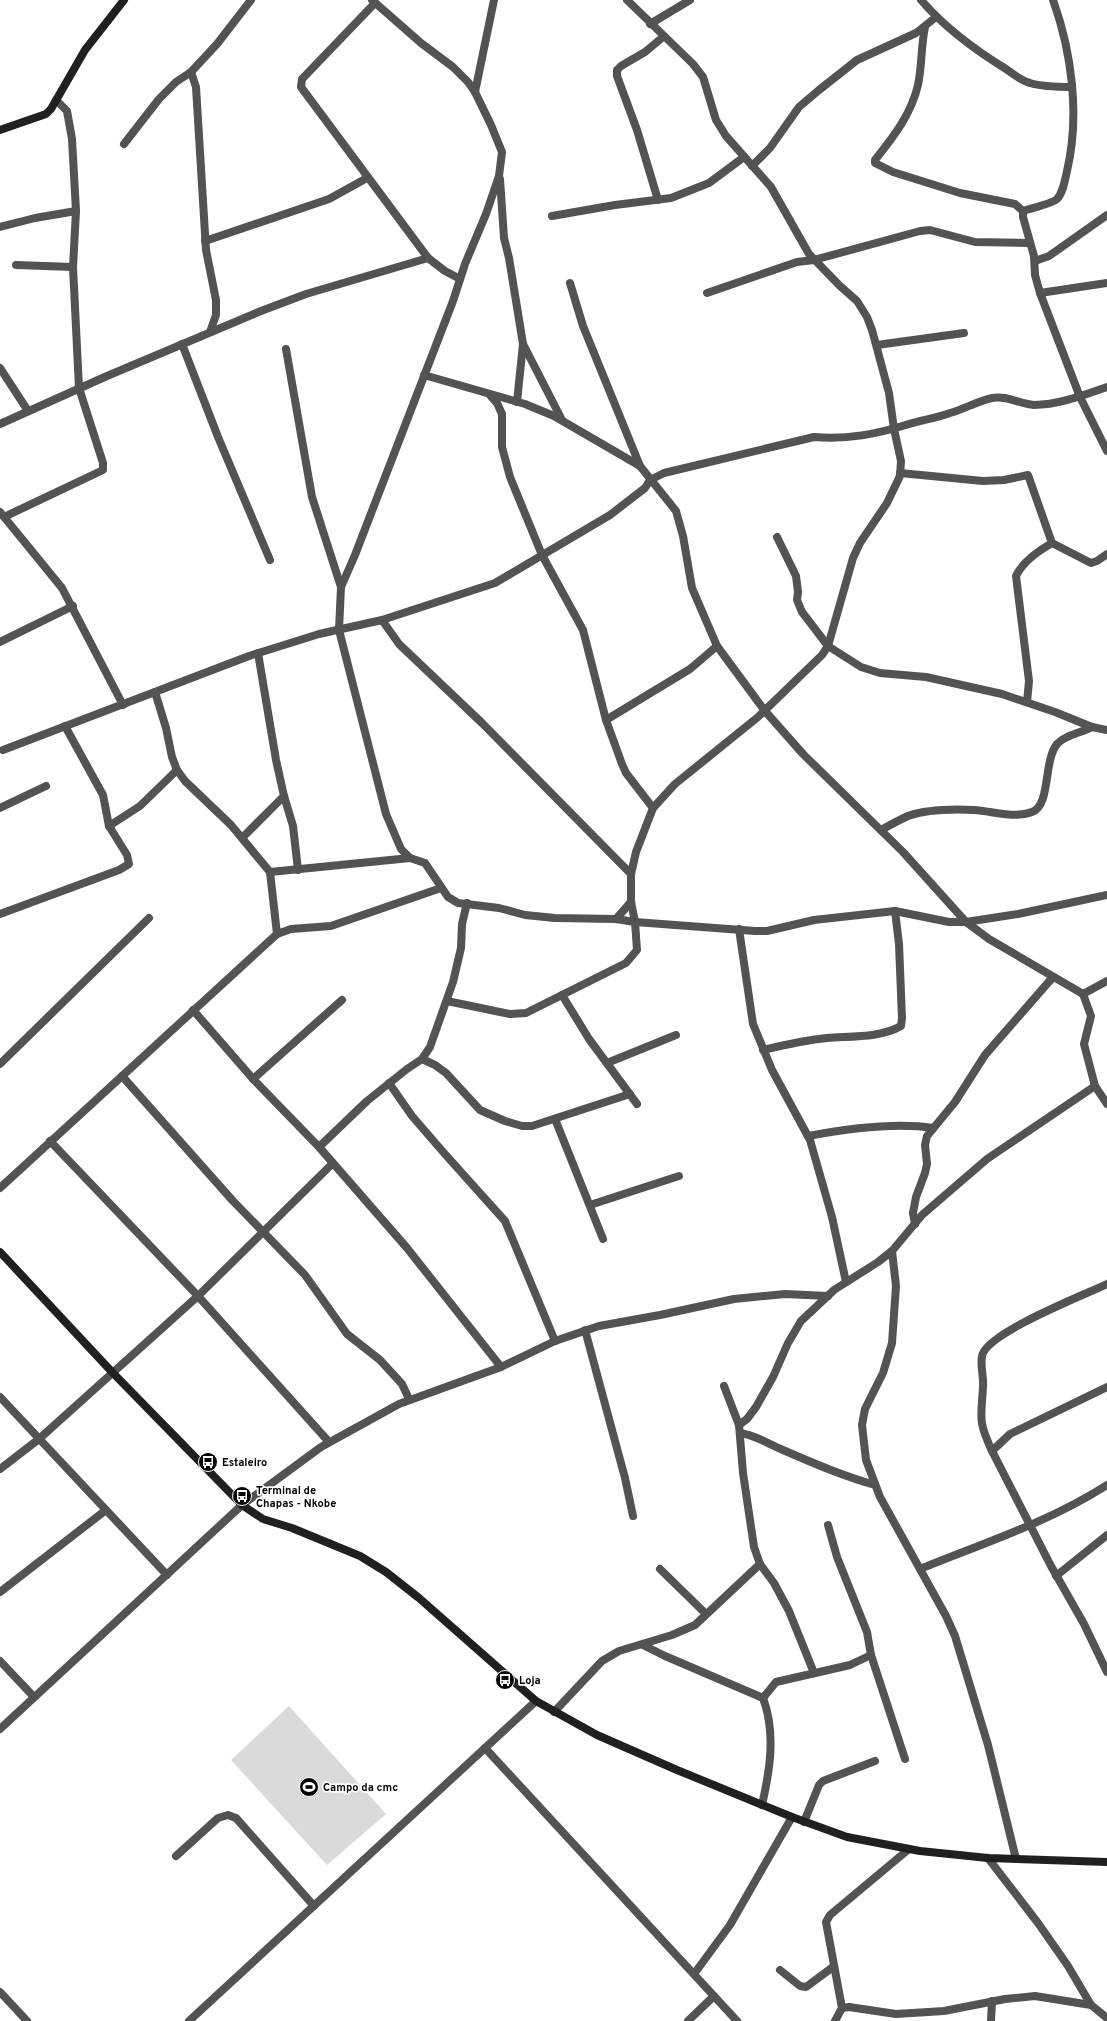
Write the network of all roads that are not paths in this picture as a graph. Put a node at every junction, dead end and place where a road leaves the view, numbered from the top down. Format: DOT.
graph roads {
  1 [pos="124,0"];
  2 [pos="252,0"];
  3 [pos="494,0"];
  4 [pos="627,0"];
  5 [pos="690,0"];
  6 [pos="921,0"];
  7 [pos="1053,0"];
  8 [pos="373,2"];
  9 [pos="936,17"];
  10 [pos="650,24"];
  11 [pos="925,27"];
  12 [pos="663,36"];
  13 [pos="191,72"];
  14 [pos="1072,87"];
  15 [pos="475,92"];
  16 [pos="56,100"];
  17 [pos="0,130"];
  18 [pos="124,144"];
  19 [pos="744,157"];
  20 [pos="752,166"];
  21 [pos="499,176"];
  22 [pos="367,178"];
  23 [pos="658,200"];
  24 [pos="76,210"];
  25 [pos="1023,211"];
  26 [pos="1107,215"];
  27 [pos="552,216"];
  28 [pos="0,227"];
  29 [pos="205,241"];
  30 [pos="1030,243"];
  31 [pos="428,258"];
  32 [pos="814,260"];
  33 [pos="1035,262"];
  34 [pos="16,265"];
  35 [pos="73,267"];
  36 [pos="460,279"];
  37 [pos="570,283"];
  38 [pos="1107,283"];
  39 [pos="707,293"];
  40 [pos="1040,293"];
  41 [pos="210,332"];
  42 [pos="964,333"];
  43 [pos="182,344"];
  44 [pos="523,344"];
  45 [pos="877,345"];
  46 [pos="286,350"];
  47 [pos="0,368"];
  48 [pos="424,375"];
  49 [pos="1107,387"];
  50 [pos="79,388"];
  51 [pos="489,395"];
  52 [pos="1080,397"];
  53 [pos="516,402"];
  54 [pos="28,411"];
  55 [pos="502,414"];
  56 [pos="563,421"];
  57 [pos="0,424"];
  58 [pos="894,429"];
  59 [pos="1107,451"];
  60 [pos="640,466"];
  61 [pos="900,473"];
  62 [pos="650,480"];
  63 [pos="2,514"];
  64 [pos="777,537"];
  65 [pos="1052,543"];
  66 [pos="1107,554"];
  67 [pos="542,555"];
  68 [pos="270,560"];
  69 [pos="341,587"];
  70 [pos="73,606"];
  71 [pos="382,620"];
  72 [pos="339,630"];
  73 [pos="0,642"];
  74 [pos="717,646"];
  75 [pos="828,646"];
  76 [pos="258,653"];
  77 [pos="155,692"];
  78 [pos="1027,702"];
  79 [pos="123,705"];
  80 [pos="765,710"];
  81 [pos="606,720"];
  82 [pos="65,726"];
  83 [pos="1092,727"];
  84 [pos="1107,730"];
  85 [pos="3,750"];
  86 [pos="177,770"];
  87 [pos="46,786"];
  88 [pos="284,796"];
  89 [pos="0,808"];
  90 [pos="653,808"];
  91 [pos="109,826"];
  92 [pos="881,830"];
  93 [pos="242,838"];
  94 [pos="410,858"];
  95 [pos="298,870"];
  96 [pos="270,872"];
  97 [pos="631,874"];
  98 [pos="441,888"];
  99 [pos="1107,895"];
  100 [pos="631,902"];
  101 [pos="467,903"];
  102 [pos="895,911"];
  103 [pos="0,914"];
  104 [pos="149,918"];
  105 [pos="616,919"];
  106 [pos="635,922"];
  107 [pos="966,922"];
  108 [pos="739,929"];
  109 [pos="277,934"];
  110 [pos="1053,977"];
  111 [pos="1107,981"];
  112 [pos="1083,994"];
  113 [pos="562,995"];
  114 [pos="342,1000"];
  115 [pos="447,1001"];
  116 [pos="193,1010"];
  117 [pos="676,1035"];
  118 [pos="763,1050"];
  119 [pos="422,1059"];
  120 [pos="607,1063"];
  121 [pos="0,1064"];
  122 [pos="122,1076"];
  123 [pos="253,1078"];
  124 [pos="389,1083"];
  125 [pos="1095,1086"];
  126 [pos="630,1094"];
  127 [pos="637,1104"];
  128 [pos="1107,1104"];
  129 [pos="555,1119"];
  130 [pos="933,1128"];
  131 [pos="808,1136"];
  132 [pos="50,1141"];
  133 [pos="319,1147"];
  134 [pos="332,1164"];
  135 [pos="679,1176"];
  136 [pos="0,1188"];
  137 [pos="590,1205"];
  138 [pos="914,1224"];
  139 [pos="264,1231"];
  140 [pos="603,1239"];
  141 [pos="892,1251"];
  142 [pos="0,1252"];
  143 [pos="846,1282"];
  144 [pos="1107,1284"];
  145 [pos="198,1296"];
  146 [pos="828,1296"];
  147 [pos="585,1330"];
  148 [pos="555,1341"];
  149 [pos="501,1367"];
  150 [pos="112,1372"];
  151 [pos="724,1386"];
  152 [pos="1107,1387"];
  153 [pos="0,1397"];
  154 [pos="409,1399"];
  155 [pos="740,1429"];
  156 [pos="39,1439"];
  157 [pos="329,1442"];
  158 [pos="992,1452"];
  159 [pos="0,1469"];
  160 [pos="875,1485"];
  161 [pos="1107,1486"];
  162 [pos="242,1505"];
  163 [pos="106,1510"];
  164 [pos="633,1516"];
  165 [pos="828,1525"];
  166 [pos="1030,1526"];
  167 [pos="1107,1535"];
  168 [pos="760,1564"];
  169 [pos="660,1569"];
  170 [pos="920,1569"];
  171 [pos="167,1575"];
  172 [pos="1056,1576"];
  173 [pos="0,1592"];
  174 [pos="706,1614"];
  175 [pos="643,1645"];
  176 [pos="871,1655"];
  177 [pos="1103,1655"];
  178 [pos="0,1661"];
  179 [pos="1107,1672"];
  180 [pos="814,1673"];
  181 [pos="34,1697"];
  182 [pos="763,1698"];
  183 [pos="536,1701"];
  184 [pos="554,1712"];
  185 [pos="0,1729"];
  186 [pos="485,1748"];
  187 [pos="905,1759"];
  188 [pos="875,1761"];
  189 [pos="762,1805"];
  190 [pos="792,1817"];
  191 [pos="804,1822"];
  192 [pos="909,1849"];
  193 [pos="176,1856"];
  194 [pos="988,1858"];
  195 [pos="1016,1858"];
  196 [pos="1107,1862"];
  197 [pos="314,1906"];
  198 [pos="833,1967"];
  199 [pos="780,1970"];
  200 [pos="694,1974"];
  201 [pos="0,1992"];
  202 [pos="714,1996"];
  203 [pos="992,2002"];
  204 [pos="1091,2004"];
  205 [pos="842,2008"];
  206 [pos="1107,2018"];
  207 [pos="27,2021"];
  208 [pos="189,2021"];
  209 [pos="688,2021"];
  210 [pos="737,2021"];
  211 [pos="835,2021"];
  212 [pos="991,2021"];
  1 -- 16 [label="street"];
  2 -- 13 [label="street"];
  3 -- 15 [label="street"];
  4 -- 10 [label="street"];
  5 -- 10 [label="street"];
  6 -- 9 [label="street"];
  7 -- 14 [label="street"];
  8 -- 15 [label="street"];
  8 -- 22 [label="street"];
  9 -- 11 [label="street"];
  9 -- 14 [label="street"];
  10 -- 12 [label="street"];
  11 -- 20 [label="street"];
  11 -- 25 [label="street"];
  12 -- 19 [label="street"];
  12 -- 23 [label="street"];
  13 -- 18 [label="street"];
  13 -- 29 [label="street"];
  14 -- 25 [label="street"];
  15 -- 21 [label="street"];
  16 -- 17 [label="street"];
  16 -- 24 [label="street"];
  19 -- 20 [label="street"];
  19 -- 23 [label="street"];
  20 -- 32 [label="street"];
  21 -- 36 [label="street"];
  21 -- 44 [label="street"];
  22 -- 29 [label="street"];
  22 -- 31 [label="street"];
  23 -- 27 [label="street"];
  24 -- 28 [label="street"];
  24 -- 35 [label="street"];
  25 -- 30 [label="street"];
  26 -- 33 [label="street"];
  29 -- 41 [label="street"];
  30 -- 32 [label="street"];
  30 -- 33 [label="street"];
  31 -- 36 [label="street"];
  31 -- 41 [label="street"];
  32 -- 39 [label="street"];
  32 -- 45 [label="street"];
  33 -- 40 [label="street"];
  34 -- 35 [label="street"];
  35 -- 50 [label="street"];
  36 -- 48 [label="street"];
  37 -- 60 [label="street"];
  38 -- 40 [label="street"];
  40 -- 52 [label="street"];
  41 -- 43 [label="street"];
  42 -- 45 [label="street"];
  43 -- 50 [label="street"];
  43 -- 68 [label="street"];
  44 -- 53 [label="street"];
  44 -- 56 [label="street"];
  45 -- 58 [label="street"];
  46 -- 69 [label="street"];
  47 -- 54 [label="street"];
  48 -- 51 [label="street"];
  48 -- 69 [label="street"];
  49 -- 52 [label="street"];
  50 -- 54 [label="street"];
  50 -- 63 [label="street"];
  51 -- 53 [label="street"];
  51 -- 55 [label="street"];
  52 -- 58 [label="street"];
  52 -- 59 [label="street"];
  53 -- 55 [label="street"];
  53 -- 56 [label="street"];
  54 -- 57 [label="street"];
  55 -- 67 [label="street"];
  56 -- 60 [label="street"];
  58 -- 61 [label="street"];
  58 -- 62 [label="street"];
  60 -- 62 [label="street"];
  61 -- 65 [label="street"];
  61 -- 75 [label="street"];
  62 -- 67 [label="street"];
  62 -- 74 [label="street"];
  63 -- 70 [label="street"];
  64 -- 75 [label="street"];
  65 -- 66 [label="street"];
  65 -- 78 [label="street"];
  67 -- 71 [label="street"];
  67 -- 81 [label="street"];
  69 -- 72 [label="street"];
  70 -- 73 [label="street"];
  70 -- 79 [label="street"];
  71 -- 72 [label="street"];
  71 -- 97 [label="street"];
  72 -- 76 [label="street"];
  72 -- 94 [label="street"];
  74 -- 80 [label="street"];
  74 -- 81 [label="street"];
  75 -- 78 [label="street"];
  75 -- 80 [label="street"];
  76 -- 77 [label="street"];
  76 -- 88 [label="street"];
  77 -- 79 [label="street"];
  77 -- 86 [label="street"];
  78 -- 83 [label="street"];
  79 -- 82 [label="street"];
  80 -- 90 [label="street"];
  80 -- 92 [label="street"];
  81 -- 90 [label="street"];
  82 -- 85 [label="street"];
  82 -- 91 [label="street"];
  83 -- 84 [label="street"];
  83 -- 92 [label="street"];
  86 -- 91 [label="street"];
  86 -- 93 [label="street"];
  87 -- 89 [label="street"];
  88 -- 93 [label="street"];
  88 -- 95 [label="street"];
  90 -- 97 [label="street"];
  91 -- 103 [label="street"];
  92 -- 107 [label="street"];
  93 -- 96 [label="street"];
  94 -- 95 [label="street"];
  94 -- 98 [label="street"];
  95 -- 96 [label="street"];
  96 -- 109 [label="street"];
  97 -- 100 [label="street"];
  98 -- 101 [label="street"];
  98 -- 109 [label="street"];
  99 -- 107 [label="street"];
  100 -- 105 [label="street"];
  100 -- 106 [label="street"];
  101 -- 105 [label="street"];
  101 -- 115 [label="street"];
  102 -- 107 [label="street"];
  102 -- 108 [label="street"];
  102 -- 118 [label="street"];
  104 -- 121 [label="street"];
  105 -- 106 [label="street"];
  106 -- 108 [label="street"];
  106 -- 113 [label="street"];
  107 -- 110 [label="street"];
  108 -- 118 [label="street"];
  109 -- 116 [label="street"];
  110 -- 112 [label="street"];
  110 -- 130 [label="street"];
  111 -- 112 [label="street"];
  112 -- 125 [label="street"];
  113 -- 115 [label="street"];
  113 -- 120 [label="street"];
  114 -- 123 [label="street"];
  115 -- 119 [label="street"];
  116 -- 122 [label="street"];
  116 -- 123 [label="street"];
  117 -- 120 [label="street"];
  118 -- 131 [label="street"];
  119 -- 124 [label="street"];
  119 -- 129 [label="street"];
  120 -- 126 [label="street"];
  122 -- 132 [label="street"];
  122 -- 139 [label="street"];
  123 -- 133 [label="street"];
  124 -- 133 [label="street"];
  124 -- 148 [label="street"];
  125 -- 128 [label="street"];
  125 -- 138 [label="street"];
  126 -- 127 [label="street"];
  126 -- 129 [label="street"];
  129 -- 137 [label="street"];
  130 -- 131 [label="street"];
  130 -- 138 [label="street"];
  131 -- 143 [label="street"];
  132 -- 136 [label="street"];
  132 -- 145 [label="street"];
  133 -- 134 [label="street"];
  134 -- 139 [label="street"];
  134 -- 149 [label="street"];
  135 -- 137 [label="street"];
  137 -- 140 [label="street"];
  138 -- 141 [label="street"];
  139 -- 145 [label="street"];
  139 -- 154 [label="street"];
  141 -- 143 [label="street"];
  141 -- 160 [label="street"];
  142 -- 150 [label="street"];
  143 -- 146 [label="street"];
  144 -- 158 [label="street"];
  145 -- 150 [label="street"];
  145 -- 157 [label="street"];
  146 -- 147 [label="street"];
  146 -- 155 [label="street"];
  147 -- 148 [label="street"];
  147 -- 164 [label="street"];
  148 -- 149 [label="street"];
  149 -- 154 [label="street"];
  150 -- 156 [label="street"];
  150 -- 162 [label="street"];
  151 -- 155 [label="street"];
  152 -- 158 [label="street"];
  153 -- 156 [label="street"];
  154 -- 157 [label="street"];
  155 -- 160 [label="street"];
  155 -- 168 [label="street"];
  156 -- 159 [label="street"];
  156 -- 163 [label="street"];
  157 -- 162 [label="street"];
  158 -- 166 [label="street"];
  160 -- 170 [label="street"];
  161 -- 166 [label="street"];
  162 -- 171 [label="street"];
  162 -- 183 [label="street"];
  163 -- 171 [label="street"];
  163 -- 173 [label="street"];
  165 -- 176 [label="street"];
  166 -- 170 [label="street"];
  166 -- 172 [label="street"];
  167 -- 172 [label="street"];
  168 -- 174 [label="street"];
  168 -- 180 [label="street"];
  169 -- 174 [label="street"];
  170 -- 195 [label="street"];
  171 -- 181 [label="street"];
  172 -- 177 [label="street"];
  174 -- 175 [label="street"];
  175 -- 182 [label="street"];
  175 -- 184 [label="street"];
  176 -- 180 [label="street"];
  176 -- 187 [label="street"];
  177 -- 179 [label="street"];
  178 -- 181 [label="street"];
  180 -- 182 [label="street"];
  181 -- 185 [label="street"];
  182 -- 189 [label="street"];
  183 -- 184 [label="street"];
  183 -- 186 [label="street"];
  184 -- 189 [label="street"];
  186 -- 197 [label="street"];
  186 -- 200 [label="street"];
  188 -- 191 [label="street"];
  189 -- 190 [label="street"];
  190 -- 191 [label="street"];
  190 -- 200 [label="street"];
  191 -- 192 [label="street"];
  192 -- 194 [label="street"];
  192 -- 198 [label="street"];
  193 -- 197 [label="street"];
  194 -- 195 [label="street"];
  194 -- 204 [label="street"];
  195 -- 196 [label="street"];
  197 -- 208 [label="street"];
  198 -- 199 [label="street"];
  198 -- 205 [label="street"];
  200 -- 202 [label="street"];
  201 -- 207 [label="street"];
  202 -- 209 [label="street"];
  202 -- 210 [label="street"];
  203 -- 204 [label="street"];
  203 -- 205 [label="street"];
  203 -- 212 [label="street"];
  204 -- 206 [label="street"];
  205 -- 211 [label="street"];
}
